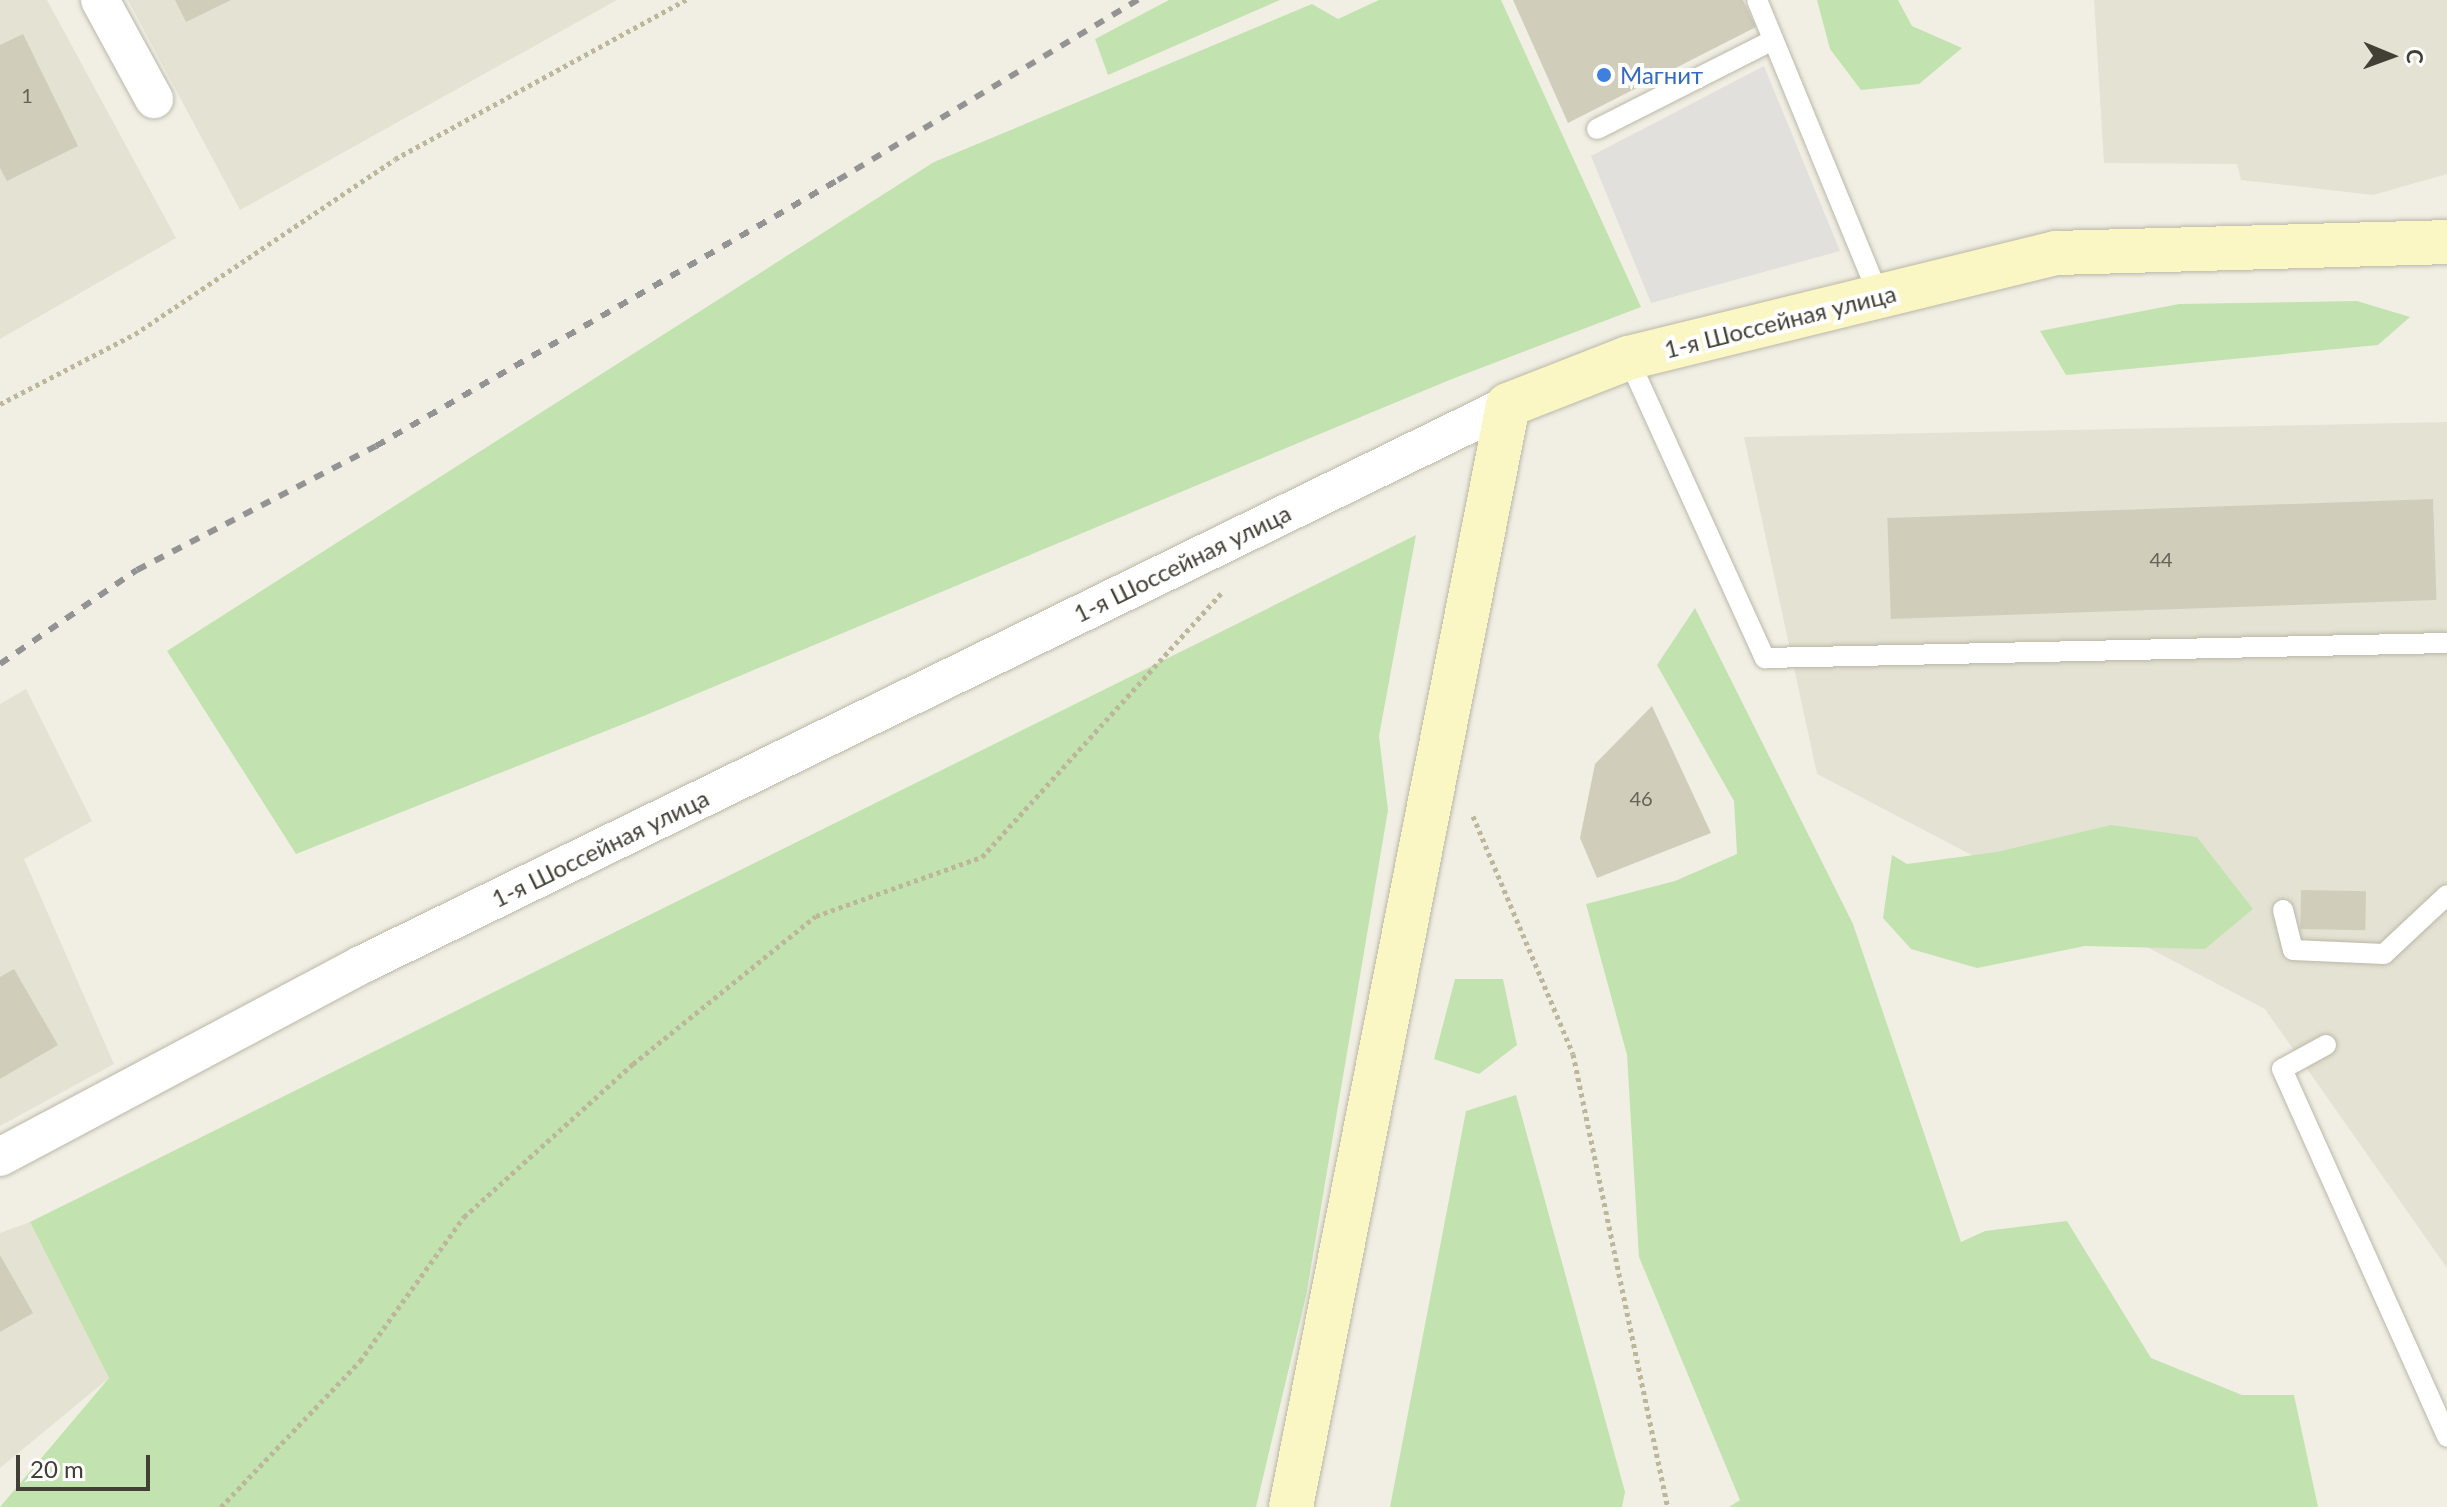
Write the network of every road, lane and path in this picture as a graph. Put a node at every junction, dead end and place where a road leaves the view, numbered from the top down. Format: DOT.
graph roads {
  1 [pos="100,0"];
  2 [pos="686,0"];
  3 [pos="1757,0"];
  4 [pos="1773,40"];
  5 [pos="154,99"];
  6 [pos="1597,129"];
  7 [pos="2447,242"];
  8 [pos="1879,296"];
  9 [pos="1628,358"];
  10 [pos="0,404"];
  11 [pos="1508,405"];
  12 [pos="1232,580"];
  13 [pos="2447,643"];
  14 [pos="1470,810"];
  15 [pos="2447,895"];
  16 [pos="2283,910"];
  17 [pos="2326,1045"];
  18 [pos="0,1157"];
  19 [pos="2447,1437"];
  20 [pos="221,1507"];
  21 [pos="1291,1507"];
  22 [pos="1668,1507"];
  1 -- 5 [label="street"];
  2 -- 10 [label="path"];
  3 -- 4 [label="lane"];
  4 -- 6 [label="lane"];
  4 -- 8 [label="lane"];
  7 -- 8 [label="street, 1-я Шоссейная улица"];
  8 -- 9 [label="street, 1-я Шоссейная улица"];
  9 -- 11 [label="street, 1-я Шоссейная улица"];
  9 -- 13 [label="lane"];
  11 -- 18 [label="street, 1-я Шоссейная улица"];
  11 -- 21 [label="street"];
  12 -- 20 [label="path"];
  14 -- 22 [label="path"];
  15 -- 16 [label="lane"];
  17 -- 19 [label="lane"];
}
